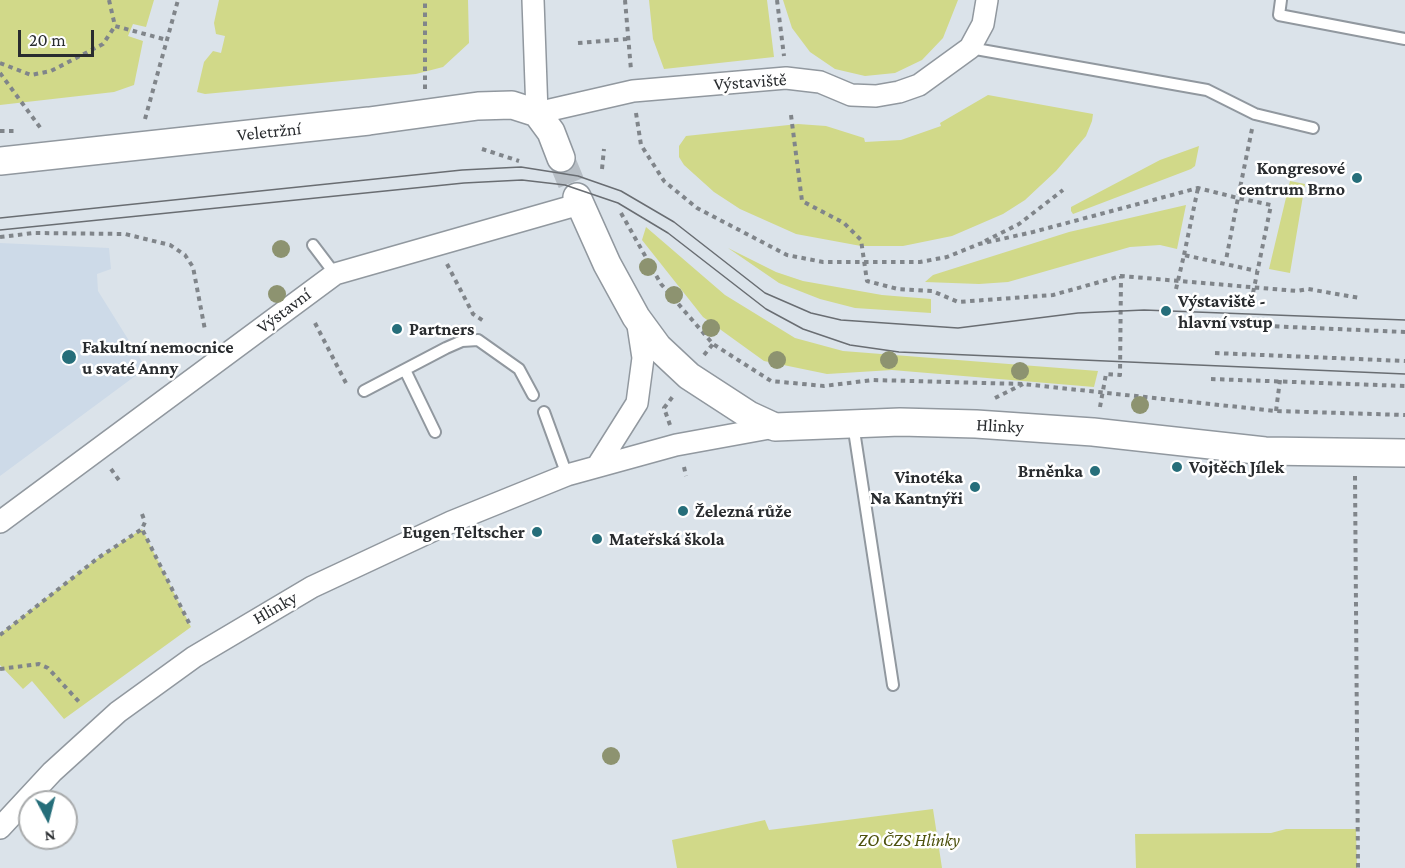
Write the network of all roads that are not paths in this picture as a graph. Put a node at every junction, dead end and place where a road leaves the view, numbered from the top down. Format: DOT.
graph roads {
  1 [pos="533,0"];
  2 [pos="987,0"];
  3 [pos="1281,0"];
  4 [pos="1405,39"];
  5 [pos="970,48"];
  6 [pos="537,113"];
  7 [pos="1313,128"];
  8 [pos="561,158"];
  9 [pos="0,161"];
  10 [pos="579,201"];
  11 [pos="313,245"];
  12 [pos="335,274"];
  13 [pos="636,317"];
  14 [pos="405,370"];
  15 [pos="364,391"];
  16 [pos="533,395"];
  17 [pos="544,412"];
  18 [pos="853,423"];
  19 [pos="775,427"];
  20 [pos="435,432"];
  21 [pos="1405,453"];
  22 [pos="598,465"];
  23 [pos="567,475"];
  24 [pos="0,522"];
  25 [pos="893,685"];
  26 [pos="0,828"];
  1 -- 6 [label="street"];
  2 -- 5 [label="street, Výstaviště"];
  3 -- 4 [label="lane"];
  5 -- 6 [label="street, Výstaviště"];
  5 -- 7 [label="lane"];
  6 -- 8 [label="street"];
  6 -- 9 [label="street, Veletržní"];
  10 -- 12 [label="street, Výstavní"];
  10 -- 13 [label="street, Výstavní"];
  11 -- 12 [label="lane"];
  12 -- 24 [label="street, Výstavní"];
  13 -- 19 [label="street, Výstavní"];
  13 -- 22 [label="street"];
  14 -- 15 [label="lane"];
  14 -- 16 [label="lane"];
  14 -- 20 [label="lane"];
  17 -- 23 [label="lane"];
  18 -- 19 [label="street, Hlinky"];
  18 -- 21 [label="street, Hlinky"];
  18 -- 25 [label="lane"];
  19 -- 22 [label="street, Hlinky"];
  22 -- 23 [label="street, Hlinky"];
  23 -- 26 [label="street, Hlinky"];
}
